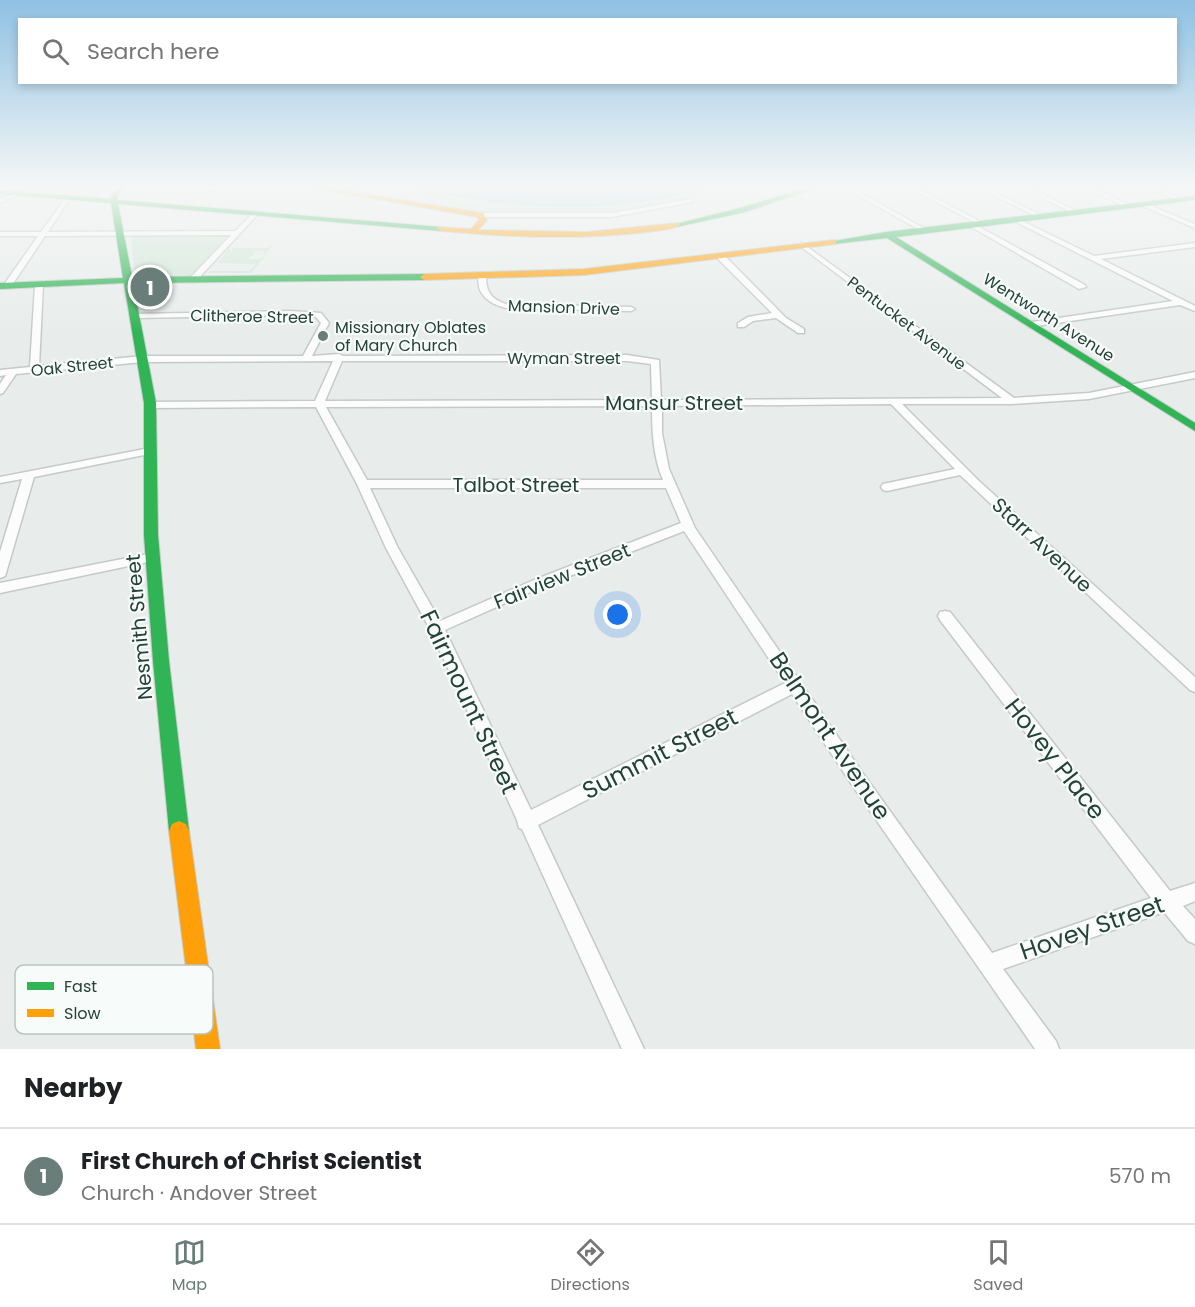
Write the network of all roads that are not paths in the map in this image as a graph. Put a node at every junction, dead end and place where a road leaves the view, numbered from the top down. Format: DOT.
graph roads {
  1 [pos="42,235"];
  2 [pos="121,235"];
  3 [pos="235,235"];
  4 [pos="879,235"];
  5 [pos="888,235"];
  6 [pos="994,235"];
  7 [pos="1046,235"];
  8 [pos="802,245"];
  9 [pos="1195,245"];
  10 [pos="720,256"];
  11 [pos="1093,258"];
  12 [pos="482,276"];
  13 [pos="130,280"];
  14 [pos="192,280"];
  15 [pos="39,285"];
  16 [pos="4,286"];
  17 [pos="1082,287"];
  18 [pos="1195,300"];
  19 [pos="1181,302"];
  20 [pos="631,309"];
  21 [pos="1195,309"];
  22 [pos="778,315"];
  23 [pos="135,316"];
  24 [pos="741,325"];
  25 [pos="1032,325"];
  26 [pos="801,331"];
  27 [pos="307,357"];
  28 [pos="339,357"];
  29 [pos="143,359"];
  30 [pos="34,370"];
  31 [pos="14,372"];
  32 [pos="0,373"];
  33 [pos="1195,375"];
  34 [pos="1172,380"];
  35 [pos="1195,383"];
  36 [pos="1132,388"];
  37 [pos="0,391"];
  38 [pos="1012,400"];
  39 [pos="893,402"];
  40 [pos="319,403"];
  41 [pos="657,403"];
  42 [pos="150,405"];
  43 [pos="1195,428"];
  44 [pos="150,451"];
  45 [pos="962,471"];
  46 [pos="28,475"];
  47 [pos="0,480"];
  48 [pos="363,484"];
  49 [pos="670,484"];
  50 [pos="887,487"];
  51 [pos="687,525"];
  52 [pos="153,557"];
  53 [pos="0,573"];
  54 [pos="0,588"];
  55 [pos="945,615"];
  56 [pos="436,628"];
  57 [pos="795,686"];
  58 [pos="1195,686"];
  59 [pos="525,822"];
  60 [pos="1195,892"];
  61 [pos="1167,902"];
  62 [pos="1195,934"];
  63 [pos="988,964"];
  64 [pos="197,965"];
  65 [pos="206,1034"];
  66 [pos="208,1049"];
  67 [pos="633,1049"];
  68 [pos="1048,1049"];
  1 -- 16 [label="street"];
  2 -- 13 [label="main road, Nesmith Street"];
  3 -- 14 [label="street"];
  4 -- 8 [label="main road"];
  5 -- 25 [label="main road, Wentworth Avenue"];
  6 -- 17 [label="street"];
  7 -- 11 [label="street"];
  8 -- 10 [label="main road"];
  8 -- 38 [label="street, Pentucket Avenue"];
  9 -- 11 [label="street"];
  10 -- 12 [label="main road"];
  10 -- 22 [label="street"];
  11 -- 19 [label="street"];
  12 -- 14 [label="main road"];
  12 -- 20 [label="street, Mansion Drive"];
  13 -- 14 [label="main road"];
  13 -- 15 [label="main road"];
  13 -- 23 [label="main road, Nesmith Street"];
  15 -- 16 [label="main road"];
  15 -- 30 [label="street"];
  18 -- 19 [label="street"];
  19 -- 21 [label="street"];
  19 -- 25 [label="street"];
  22 -- 24 [label="street"];
  22 -- 26 [label="street"];
  23 -- 27 [label="street, Clitheroe Street"];
  23 -- 29 [label="main road, Nesmith Street"];
  25 -- 36 [label="main road, Wentworth Avenue"];
  27 -- 28 [label="street, Wyman Street"];
  27 -- 29 [label="street, Wyman Street"];
  28 -- 40 [label="street"];
  28 -- 41 [label="street, Wyman Street"];
  29 -- 30 [label="street, Oak Street"];
  29 -- 42 [label="main road, Nesmith Street"];
  30 -- 31 [label="street, Oak Street"];
  31 -- 32 [label="street, Oak Street"];
  31 -- 37 [label="street"];
  33 -- 34 [label="street, Mansur Street"];
  34 -- 35 [label="street"];
  34 -- 36 [label="street, Mansur Street"];
  36 -- 38 [label="street, Mansur Street"];
  36 -- 43 [label="main road, Wentworth Avenue"];
  38 -- 39 [label="street, Mansur Street"];
  39 -- 41 [label="street, Mansur Street"];
  39 -- 45 [label="street, Starr Avenue"];
  40 -- 41 [label="street, Mansur Street"];
  40 -- 42 [label="street, Mansur Street"];
  40 -- 48 [label="street, Fairmount Street"];
  41 -- 49 [label="street, Belmont Avenue"];
  42 -- 44 [label="main road, Nesmith Street"];
  44 -- 46 [label="street"];
  44 -- 52 [label="main road, Nesmith Street"];
  45 -- 50 [label="street"];
  45 -- 58 [label="street, Starr Avenue"];
  46 -- 47 [label="street"];
  46 -- 53 [label="street"];
  48 -- 49 [label="street, Talbot Street"];
  48 -- 56 [label="street, Fairmount Street"];
  49 -- 51 [label="street, Belmont Avenue"];
  51 -- 56 [label="street, Fairview Street"];
  51 -- 57 [label="street, Belmont Avenue"];
  52 -- 54 [label="street"];
  52 -- 64 [label="main road, Nesmith Street"];
  55 -- 61 [label="street, Hovey Place"];
  56 -- 59 [label="street, Fairmount Street"];
  57 -- 59 [label="street, Summit Street"];
  57 -- 63 [label="street, Belmont Avenue"];
  59 -- 67 [label="street, Fairmount Street"];
  60 -- 61 [label="street, Hovey Street"];
  61 -- 62 [label="street, Hovey Place"];
  61 -- 63 [label="street, Hovey Street"];
  63 -- 68 [label="street, Belmont Avenue"];
  65 -- 66 [label="main road, Nesmith Street"];
}
